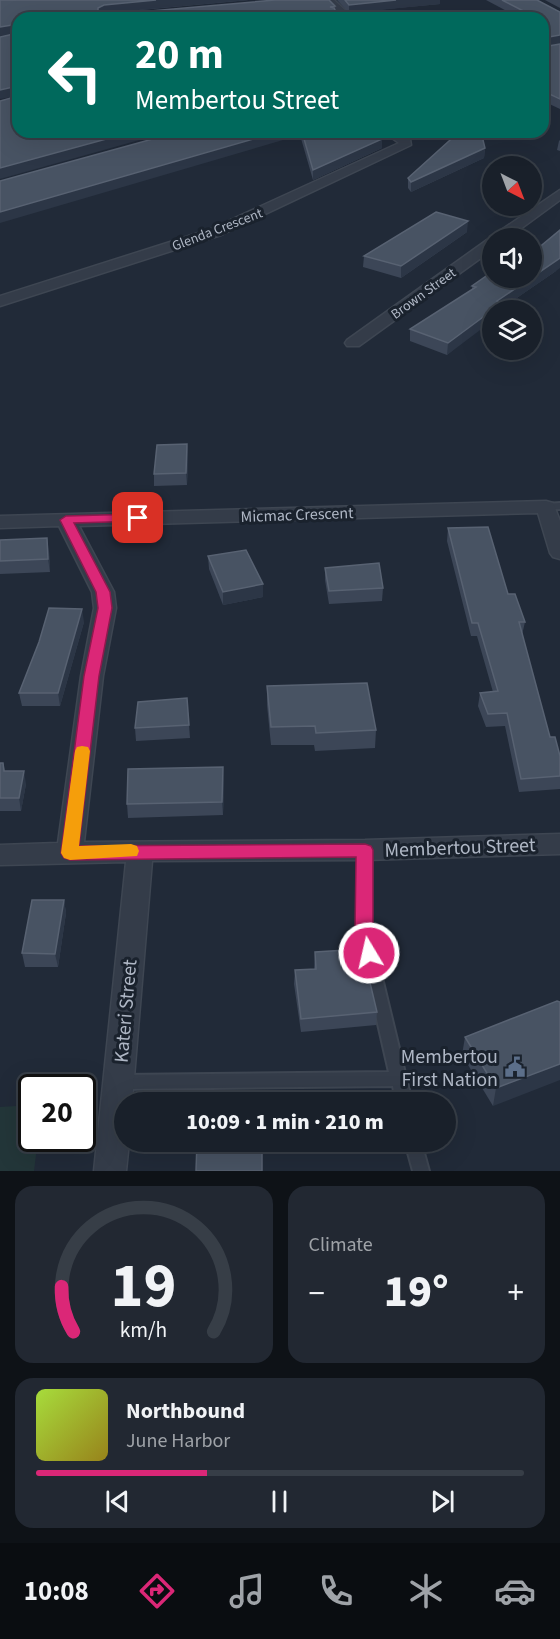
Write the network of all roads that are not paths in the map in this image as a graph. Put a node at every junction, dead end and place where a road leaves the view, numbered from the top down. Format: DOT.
graph roads {
  1 [pos="328,0"];
  2 [pos="342,12"];
  3 [pos="404,138"];
  4 [pos="560,194"];
  5 [pos="513,228"];
  6 [pos="482,250"];
  7 [pos="0,301"];
  8 [pos="353,343"];
  9 [pos="553,507"];
  10 [pos="66,520"];
  11 [pos="0,522"];
  12 [pos="560,553"];
  13 [pos="560,844"];
  14 [pos="365,850"];
  15 [pos="140,851"];
  16 [pos="70,853"];
  17 [pos="0,855"];
  18 [pos="398,1079"];
  19 [pos="118,1082"];
  20 [pos="401,1092"];
  21 [pos="416,1152"];
  22 [pos="110,1171"];
  23 [pos="421,1171"];
  1 -- 2 [label="street"];
  3 -- 7 [label="street, Glenda Crescent"];
  4 -- 5 [label="street"];
  6 -- 8 [label="street, Brown Street"];
  9 -- 10 [label="street, Micmac Crescent"];
  9 -- 12 [label="street, Micmac Crescent"];
  10 -- 11 [label="street, Micmac Crescent"];
  10 -- 16 [label="street"];
  13 -- 14 [label="street, Membertou Street"];
  14 -- 15 [label="street, Membertou Street"];
  14 -- 18 [label="lane"];
  15 -- 16 [label="street, Membertou Street"];
  15 -- 19 [label="street, Kateri Street"];
  16 -- 17 [label="street, Membertou Street"];
  18 -- 19 [label="lane"];
  18 -- 20 [label="lane"];
  19 -- 22 [label="street, Kateri Street"];
  21 -- 23 [label="lane"];
}
